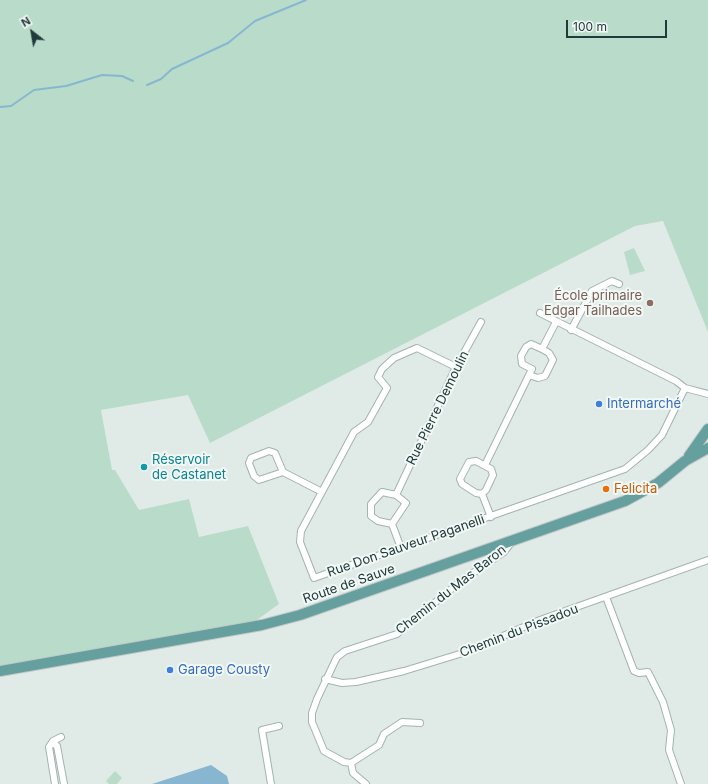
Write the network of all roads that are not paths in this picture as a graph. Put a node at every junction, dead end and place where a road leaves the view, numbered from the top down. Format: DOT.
graph roads {
  1 [pos="619,284"];
  2 [pos="540,313"];
  3 [pos="481,322"];
  4 [pos="556,322"];
  5 [pos="571,330"];
  6 [pos="542,349"];
  7 [pos="456,367"];
  8 [pos="529,375"];
  9 [pos="685,388"];
  10 [pos="707,396"];
  11 [pos="708,429"];
  12 [pos="708,448"];
  13 [pos="686,460"];
  14 [pos="485,465"];
  15 [pos="283,472"];
  16 [pos="322,492"];
  17 [pos="482,494"];
  18 [pos="396,495"];
  19 [pos="491,517"];
  20 [pos="392,524"];
  21 [pos="512,541"];
  22 [pos="401,548"];
  23 [pos="708,560"];
  24 [pos="606,597"];
  25 [pos="0,671"];
  26 [pos="325,679"];
  27 [pos="420,723"];
  28 [pos="280,726"];
  29 [pos="61,737"];
  30 [pos="53,743"];
  31 [pos="351,763"];
  32 [pos="56,784"];
  33 [pos="64,784"];
  34 [pos="270,784"];
  35 [pos="366,784"];
  36 [pos="681,784"];
  1 -- 5 [label="street"];
  2 -- 4 [label="street"];
  3 -- 7 [label="street, Rue Pierre Demoulin"];
  4 -- 5 [label="street"];
  4 -- 6 [label="street"];
  5 -- 9 [label="street"];
  6 -- 8 [label="street"];
  6 -- 8 [label="street"];
  7 -- 16 [label="street, Rue Don Sauveur Paganelli"];
  7 -- 18 [label="street, Rue Pierre Demoulin"];
  8 -- 14 [label="street"];
  9 -- 10 [label="street"];
  9 -- 19 [label="street, Rue Don Sauveur Paganelli"];
  11 -- 13 [label="main road, Route de Sauve"];
  12 -- 13 [label="main road, Route de Sauve"];
  13 -- 21 [label="main road, Route de Sauve"];
  14 -- 17 [label="street"];
  14 -- 17 [label="street"];
  15 -- 15 [label="street"];
  15 -- 16 [label="street"];
  16 -- 22 [label="street, Rue Don Sauveur Paganelli"];
  17 -- 19 [label="street"];
  18 -- 20 [label="street"];
  18 -- 20 [label="street"];
  19 -- 22 [label="street, Rue Don Sauveur Paganelli"];
  20 -- 22 [label="street"];
  21 -- 25 [label="main road, Route de Sauve"];
  21 -- 26 [label="street, Chemin du Mas Baron"];
  23 -- 24 [label="street, Chemin du Pissadou"];
  24 -- 26 [label="street, Chemin du Pissadou"];
  24 -- 36 [label="street"];
  26 -- 31 [label="street, Chemin du Mas Baron"];
  27 -- 31 [label="street"];
  28 -- 34 [label="street"];
  29 -- 30 [label="street"];
  30 -- 32 [label="street"];
  30 -- 33 [label="street"];
  31 -- 35 [label="street"];
}
